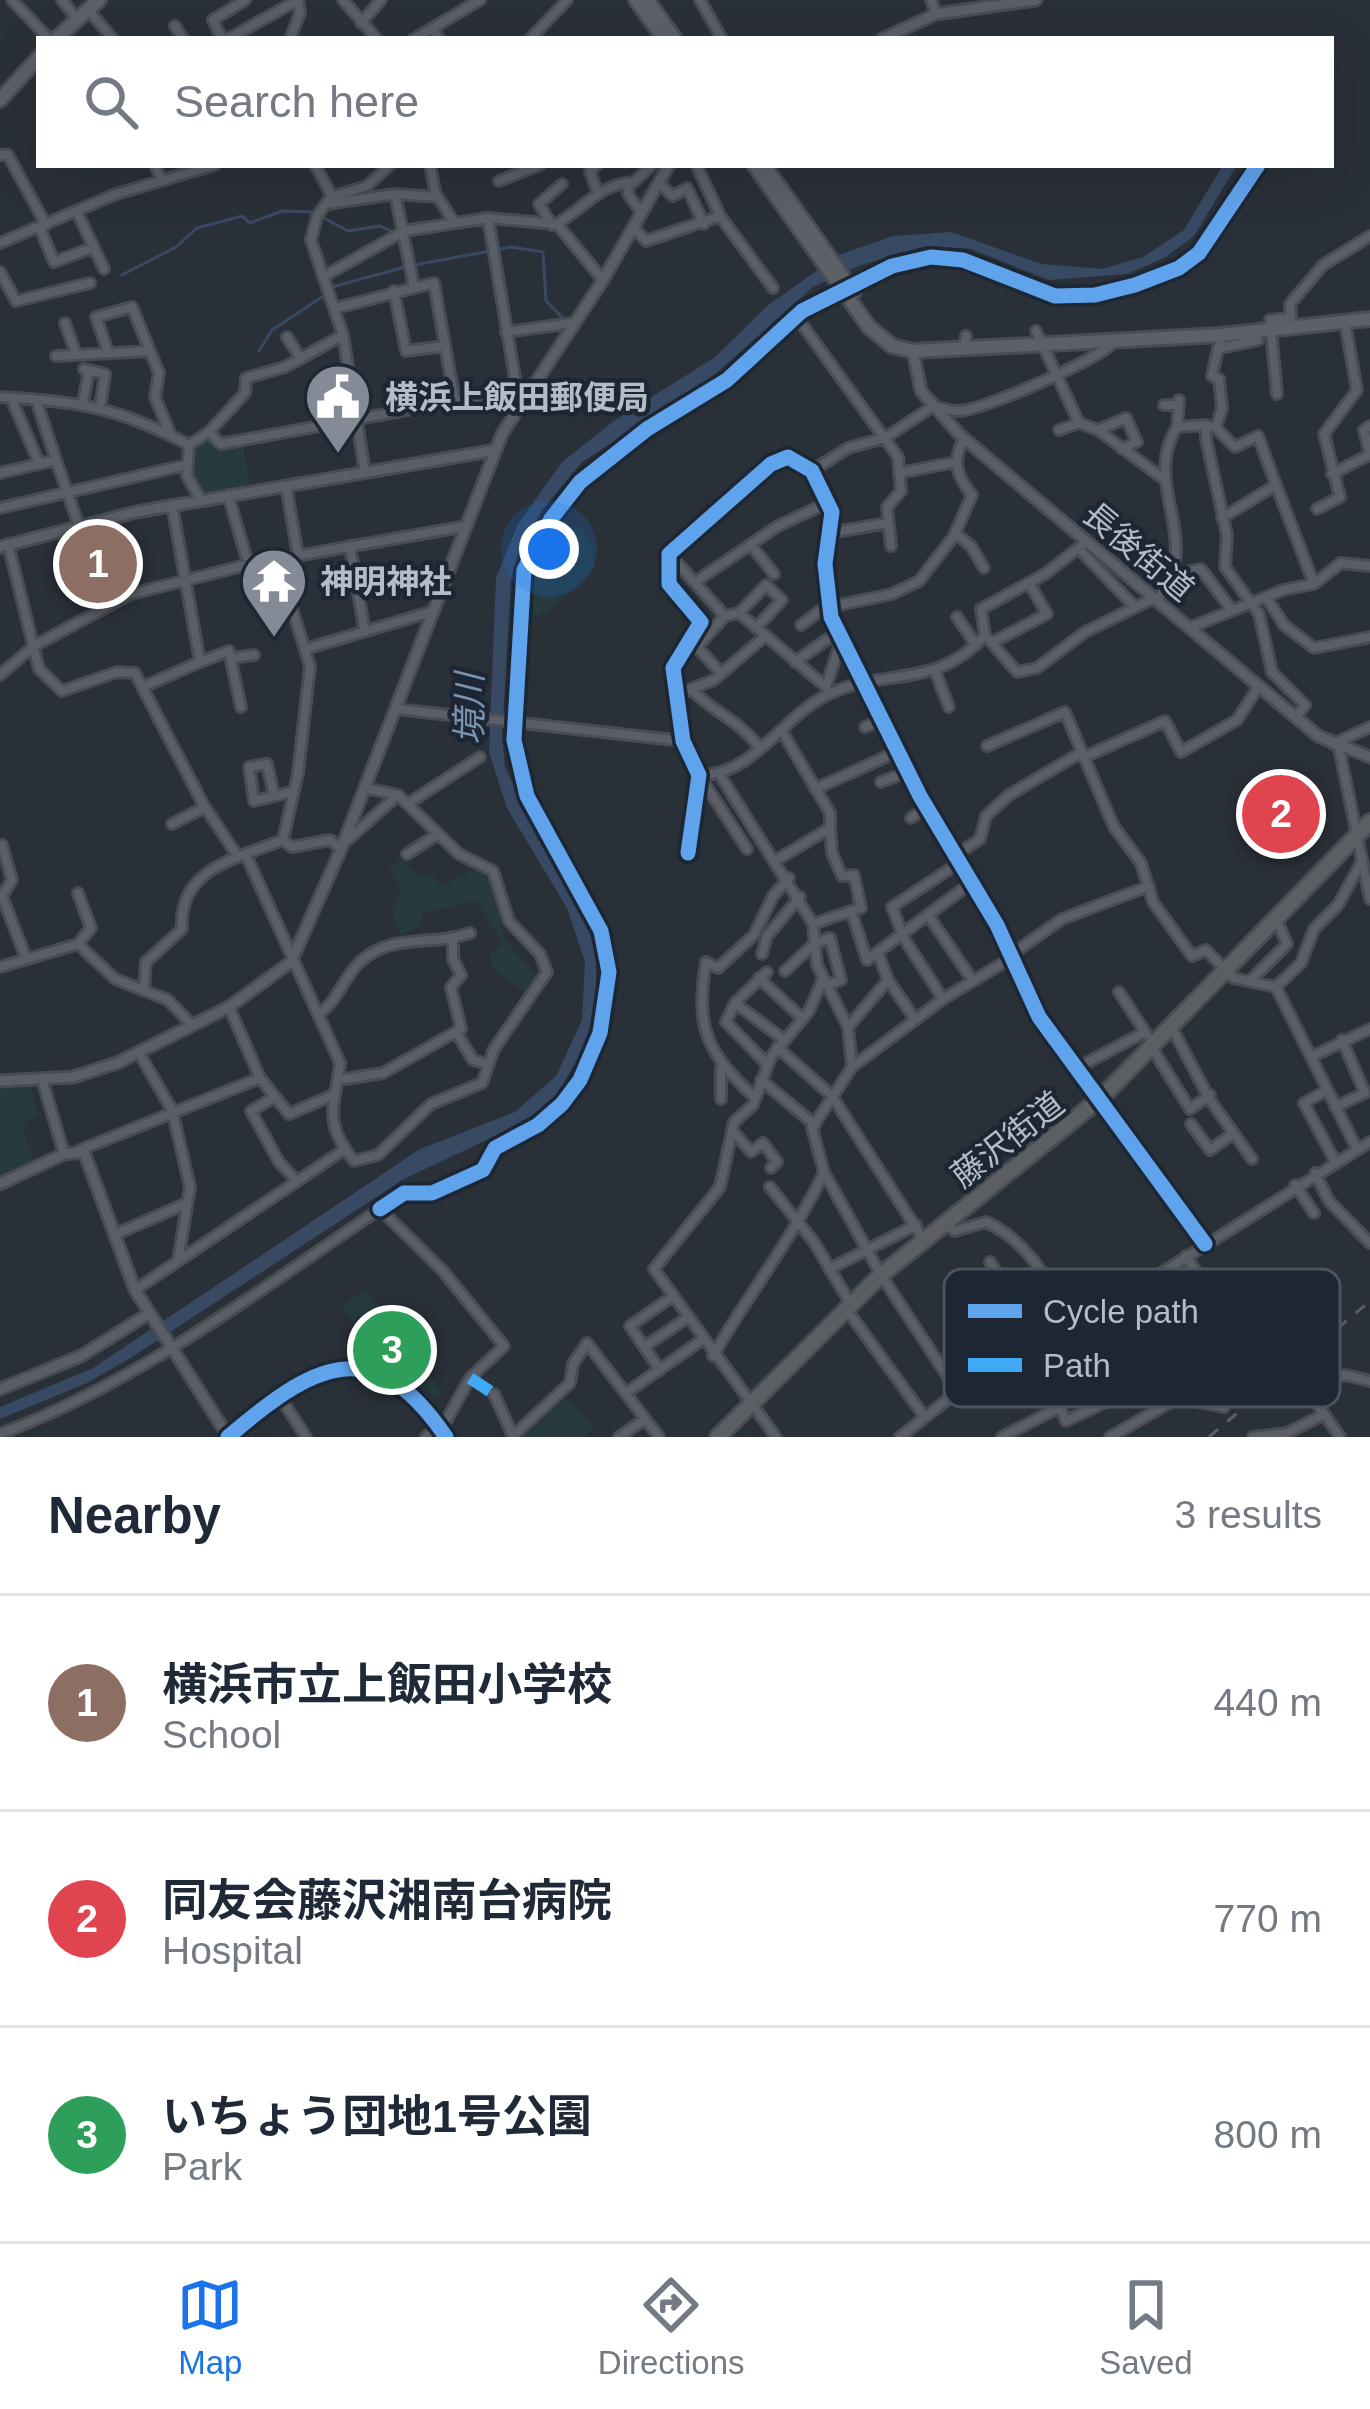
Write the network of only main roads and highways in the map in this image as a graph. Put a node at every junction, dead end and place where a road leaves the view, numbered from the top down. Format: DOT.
graph roads {
  1 [pos="636,0"];
  2 [pos="647,0"];
  3 [pos="88,10"];
  4 [pos="57,36"];
  5 [pos="662,36"];
  6 [pos="673,36"];
  7 [pos="36,60"];
  8 [pos="0,100"];
  9 [pos="756,168"];
  10 [pos="766,168"];
  11 [pos="825,258"];
  12 [pos="1370,319"];
  13 [pos="1370,822"];
  14 [pos="718,1437"];
  1 -- 5 [label="main road"];
  2 -- 6 [label="main road"];
  3 -- 4 [label="main road"];
  7 -- 8 [label="main road"];
  9 -- 11 [label="main road"];
  10 -- 11 [label="main road"];
  11 -- 12 [label="main road"];
  13 -- 14 [label="highway, 藤沢街道"];
}
